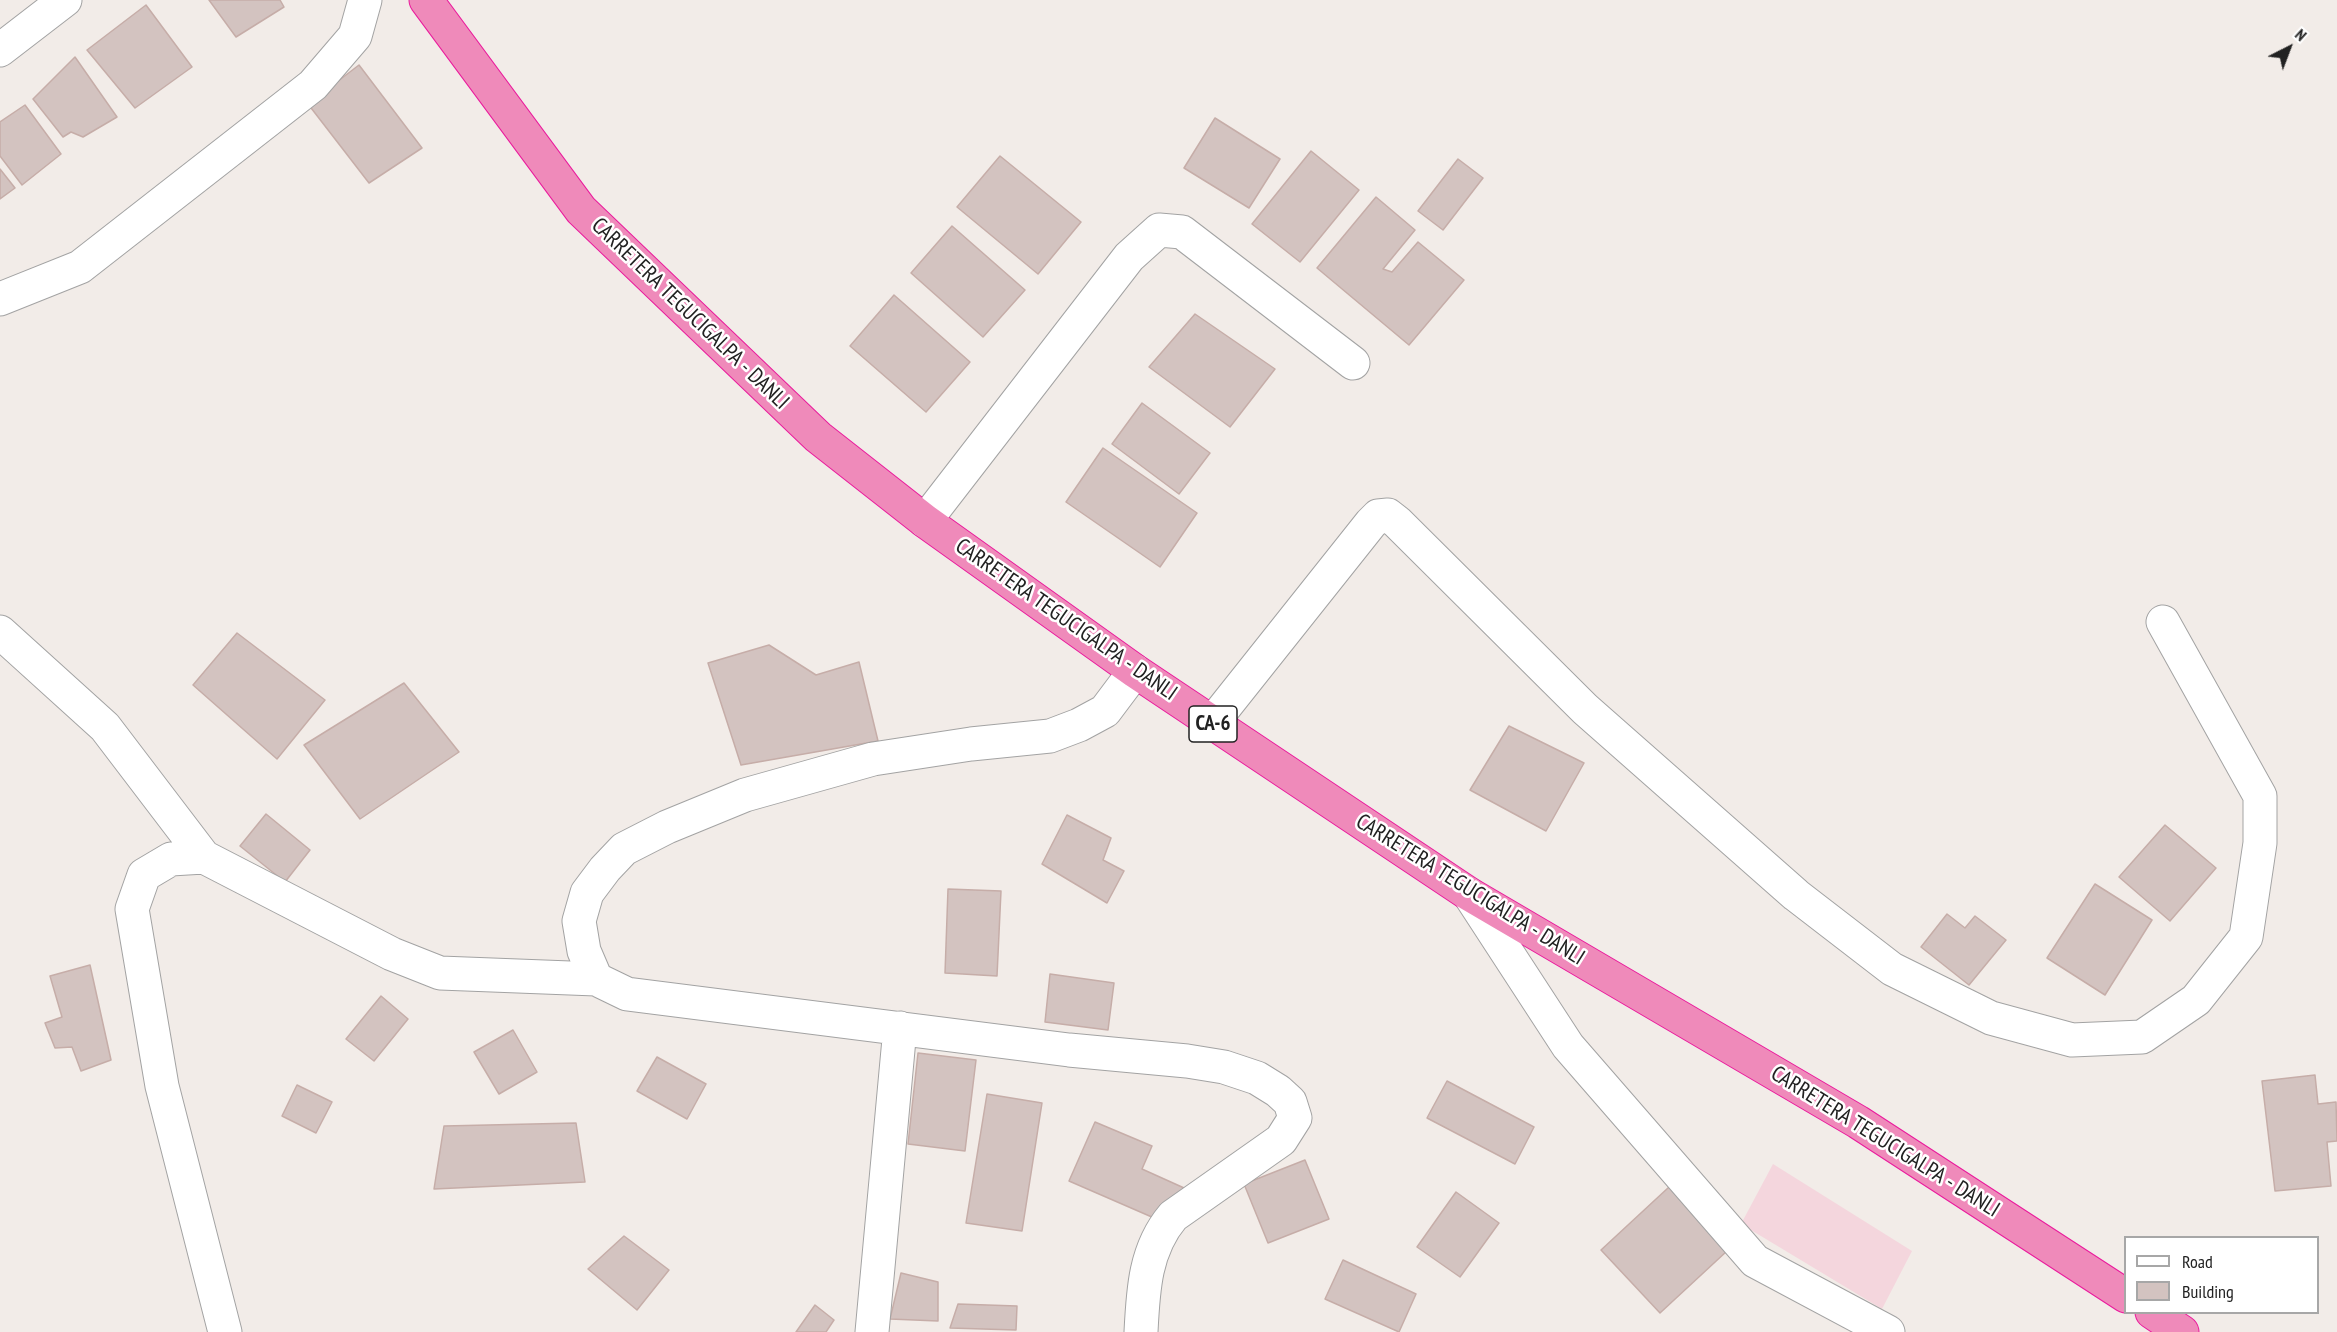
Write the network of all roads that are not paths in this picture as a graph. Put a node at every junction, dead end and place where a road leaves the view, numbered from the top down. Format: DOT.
graph roads {
  1 [pos="65,0"];
  2 [pos="365,0"];
  3 [pos="426,0"];
  4 [pos="0,50"];
  5 [pos="0,299"];
  6 [pos="1353,363"];
  7 [pos="925,521"];
  8 [pos="2163,622"];
  9 [pos="0,632"];
  10 [pos="1135,671"];
  11 [pos="1212,723"];
  12 [pos="204,857"];
  13 [pos="1469,894"];
  14 [pos="596,980"];
  15 [pos="900,1028"];
  16 [pos="2124,1295"];
  17 [pos="2155,1314"];
  18 [pos="225,1332"];
  19 [pos="872,1332"];
  20 [pos="1142,1332"];
  21 [pos="1888,1332"];
  22 [pos="2182,1332"];
  1 -- 4 [label="street"];
  2 -- 5 [label="street"];
  3 -- 7 [label="highway, CARRETERA TEGUCIGALPA - DANLI / CA-6"];
  6 -- 7 [label="street"];
  7 -- 10 [label="highway, CARRETERA TEGUCIGALPA - DANLI / CA-6"];
  8 -- 11 [label="street"];
  9 -- 12 [label="street"];
  10 -- 11 [label="highway, CARRETERA TEGUCIGALPA - DANLI / CA-6"];
  10 -- 14 [label="street"];
  11 -- 13 [label="highway, CARRETERA TEGUCIGALPA - DANLI / CA-6"];
  12 -- 14 [label="street"];
  12 -- 18 [label="street"];
  13 -- 16 [label="highway, CARRETERA TEGUCIGALPA - DANLI / CA-6"];
  13 -- 21 [label="street"];
  14 -- 15 [label="street"];
  15 -- 19 [label="street"];
  15 -- 20 [label="street"];
  17 -- 22 [label="highway"];
}
